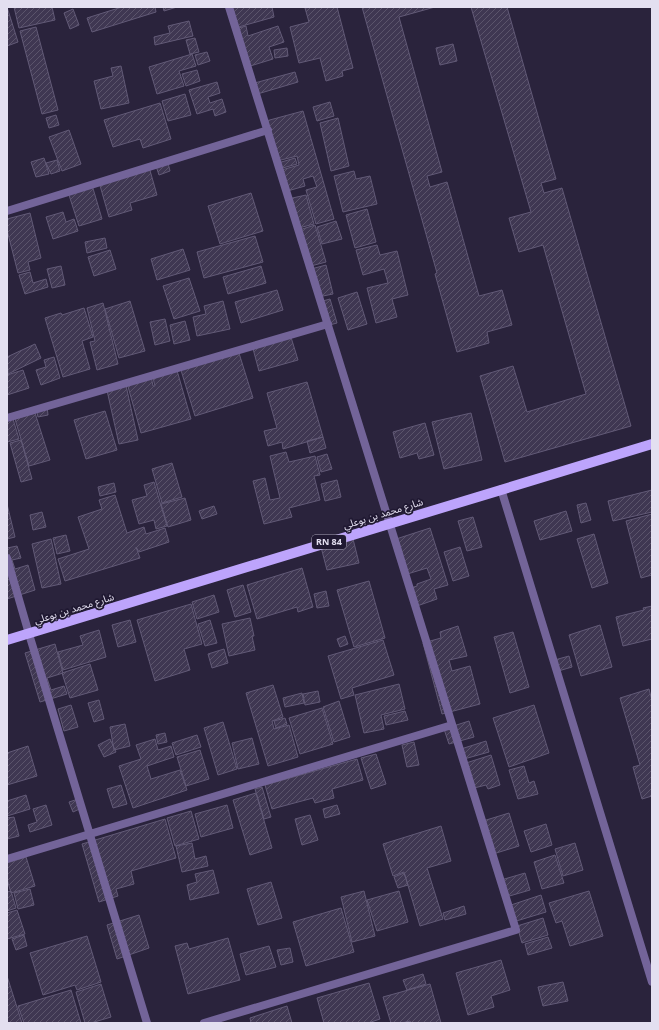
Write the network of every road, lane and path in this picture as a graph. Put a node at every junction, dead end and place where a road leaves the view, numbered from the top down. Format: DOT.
graph roads {
  1 [pos="229,7"];
  2 [pos="268,130"];
  3 [pos="7,211"];
  4 [pos="328,324"];
  5 [pos="7,418"];
  6 [pos="652,444"];
  7 [pos="501,490"];
  8 [pos="390,523"];
  9 [pos="7,558"];
  10 [pos="29,634"];
  11 [pos="7,640"];
  12 [pos="452,725"];
  13 [pos="89,834"];
  14 [pos="7,859"];
  15 [pos="652,982"];
  16 [pos="147,1023"];
  17 [pos="204,1023"];
  1 -- 2 [label="street"];
  2 -- 3 [label="street"];
  2 -- 4 [label="street"];
  4 -- 5 [label="street"];
  4 -- 8 [label="street"];
  6 -- 7 [label="main road, شارع محمد بن بوعلي / RN 84"];
  7 -- 8 [label="main road, شارع محمد بن بوعلي / RN 84"];
  7 -- 15 [label="street"];
  8 -- 10 [label="main road, شارع محمد بن بوعلي / RN 84"];
  8 -- 12 [label="street"];
  9 -- 10 [label="street"];
  10 -- 11 [label="main road, شارع محمد بن بوعلي / RN 84"];
  10 -- 13 [label="street"];
  12 -- 13 [label="street"];
  12 -- 17 [label="street"];
  13 -- 14 [label="street"];
  13 -- 16 [label="street"];
}
